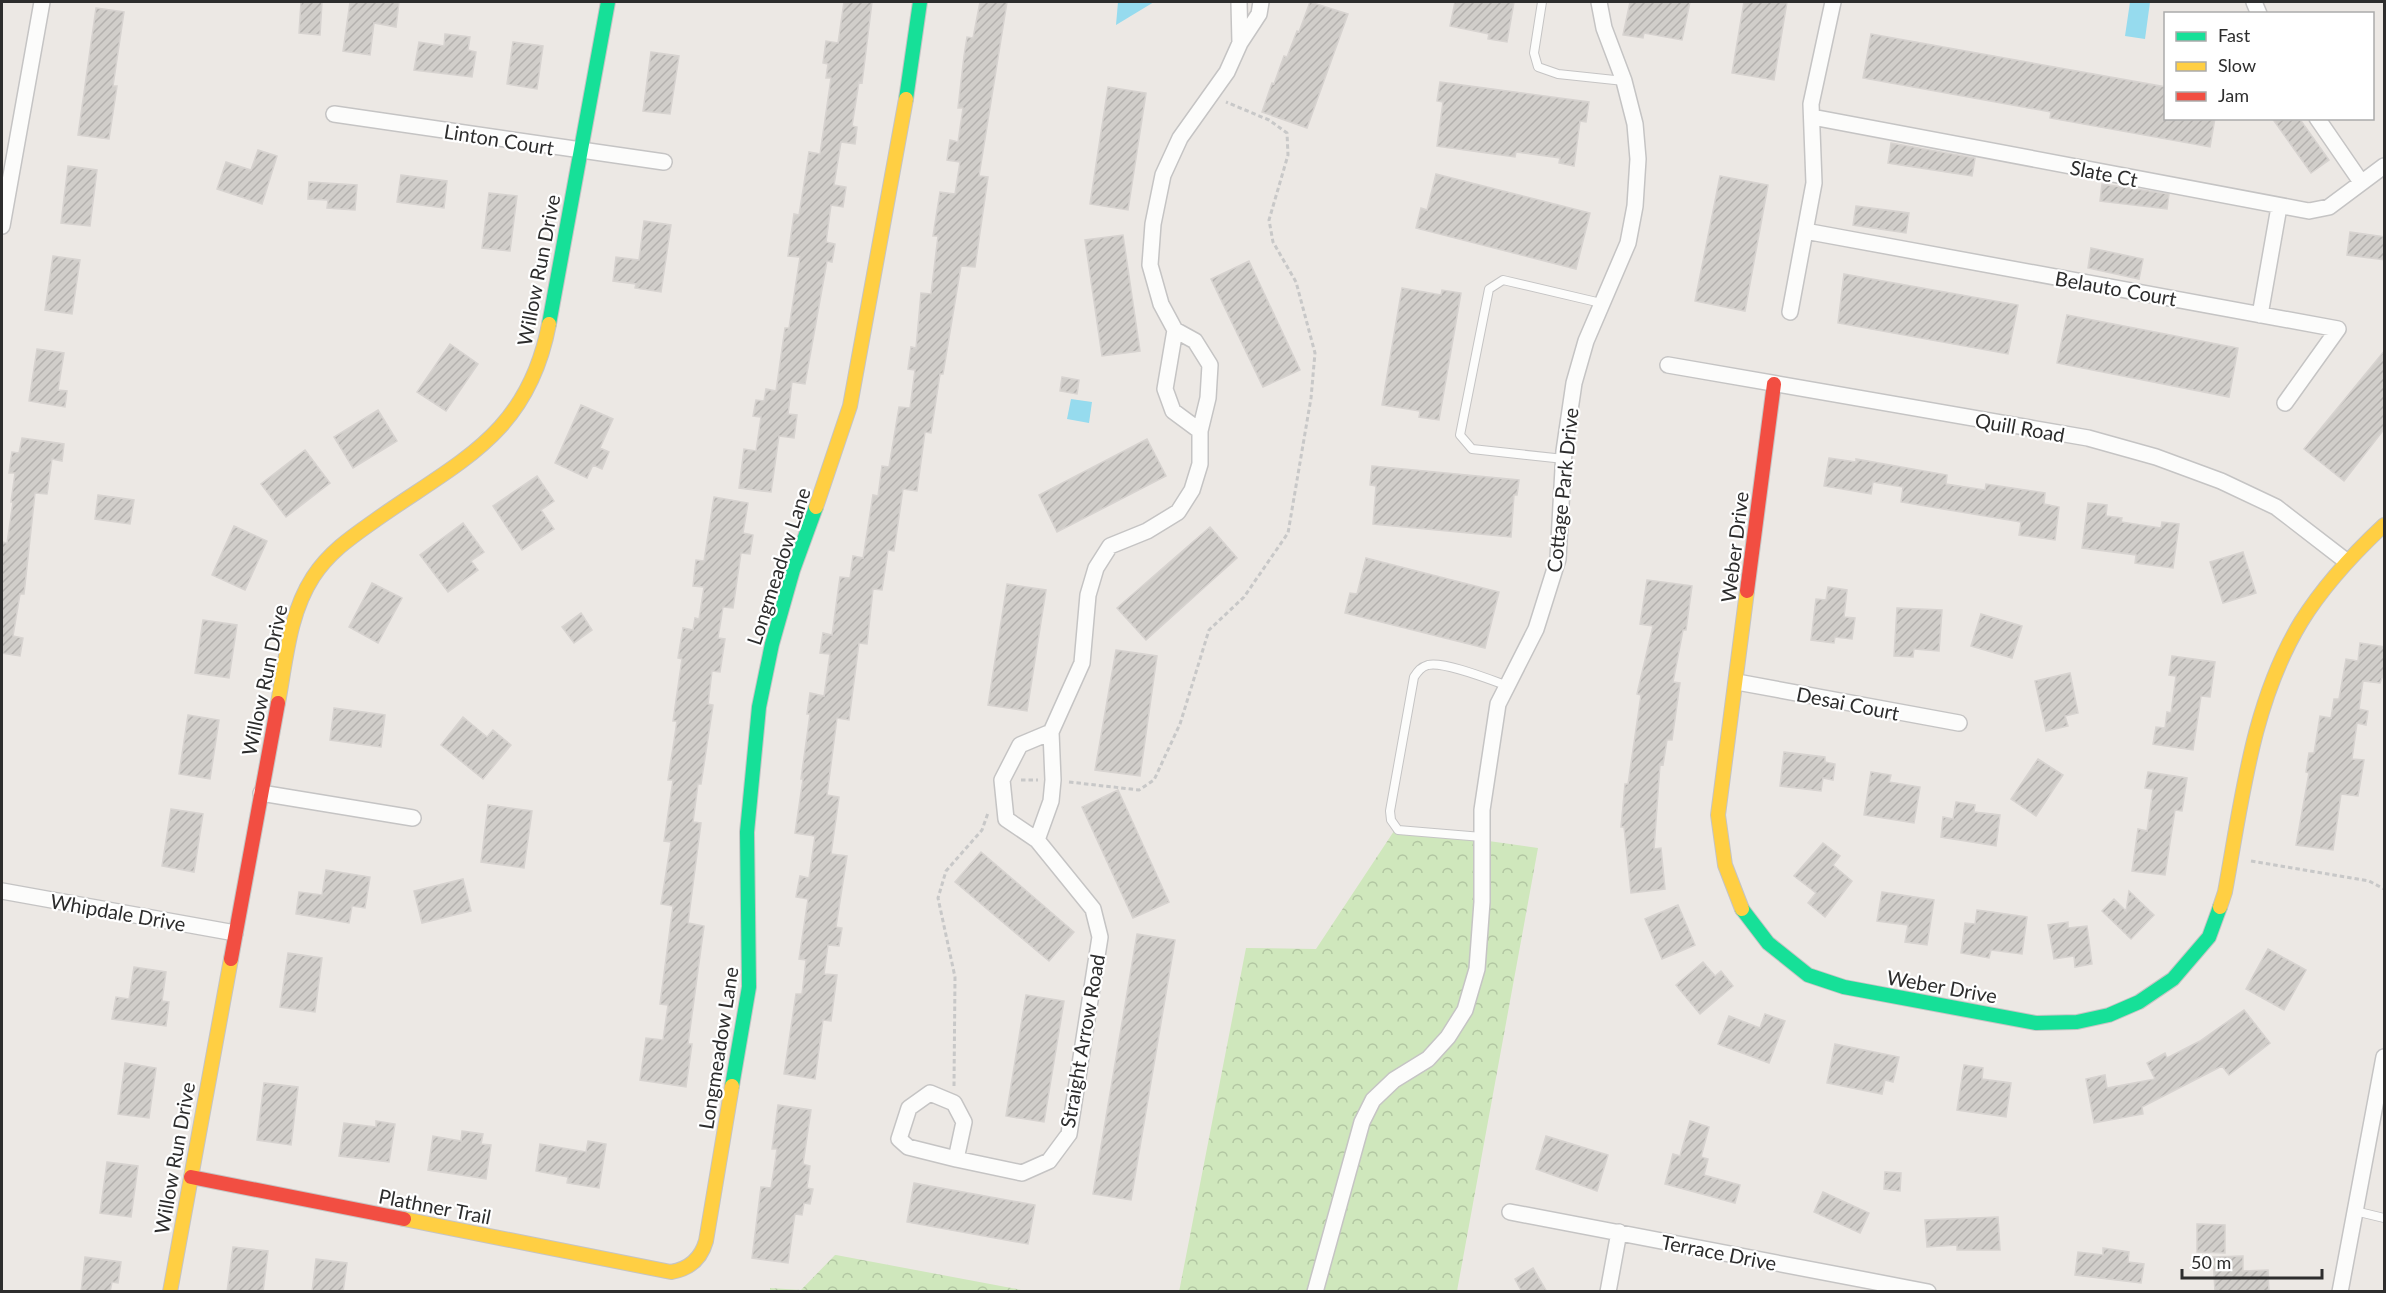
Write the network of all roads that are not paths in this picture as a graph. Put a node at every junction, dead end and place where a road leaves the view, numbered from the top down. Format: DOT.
graph roads {
  1 [pos="42,2"];
  2 [pos="608,2"];
  3 [pos="920,2"];
  4 [pos="1239,2"];
  5 [pos="1261,2"];
  6 [pos="1542,2"];
  7 [pos="1599,2"];
  8 [pos="1833,2"];
  9 [pos="1240,43"];
  10 [pos="1624,81"];
  11 [pos="334,114"];
  12 [pos="1812,117"];
  13 [pos="2318,120"];
  14 [pos="580,151"];
  15 [pos="663,162"];
  16 [pos="2385,166"];
  17 [pos="2361,182"];
  18 [pos="2279,207"];
  19 [pos="2,226"];
  20 [pos="1805,231"];
  21 [pos="1601,303"];
  22 [pos="1790,312"];
  23 [pos="2260,315"];
  24 [pos="1175,330"];
  25 [pos="1668,365"];
  26 [pos="1774,384"];
  27 [pos="2285,403"];
  28 [pos="1200,431"];
  29 [pos="1564,459"];
  30 [pos="2385,525"];
  31 [pos="2346,561"];
  32 [pos="1737,682"];
  33 [pos="1508,686"];
  34 [pos="1959,723"];
  35 [pos="1051,732"];
  36 [pos="261,793"];
  37 [pos="413,818"];
  38 [pos="1482,837"];
  39 [pos="1037,840"];
  40 [pos="2,891"];
  41 [pos="235,933"];
  42 [pos="2385,1057"];
  43 [pos="956,1159"];
  44 [pos="191,1177"];
  45 [pos="2355,1211"];
  46 [pos="1510,1212"];
  47 [pos="2385,1218"];
  48 [pos="1618,1232"];
  49 [pos="671,1272"];
  50 [pos="1907,1290"];
  51 [pos="170,1292"];
  52 [pos="1315,1292"];
  53 [pos="1608,1292"];
  54 [pos="1928,1292"];
  55 [pos="2340,1292"];
  1 -- 19 [label="street"];
  2 -- 14 [label="street, Willow Run Drive"];
  3 -- 49 [label="street, Longmeadow Lane"];
  4 -- 9 [label="street"];
  5 -- 9 [label="street"];
  6 -- 10 [label="lane"];
  7 -- 10 [label="street, Cottage Park Drive"];
  8 -- 12 [label="street"];
  9 -- 24 [label="street"];
  10 -- 21 [label="street, Cottage Park Drive"];
  11 -- 14 [label="street, Linton Court"];
  12 -- 18 [label="street, Slate Ct"];
  12 -- 20 [label="street"];
  13 -- 17 [label="street"];
  14 -- 15 [label="street, Linton Court"];
  14 -- 36 [label="street, Willow Run Drive"];
  16 -- 17 [label="street, Slate Ct"];
  17 -- 18 [label="street, Slate Ct"];
  18 -- 23 [label="street"];
  20 -- 22 [label="street"];
  20 -- 23 [label="street, Belauto Court"];
  21 -- 29 [label="street, Cottage Park Drive"];
  21 -- 29 [label="lane"];
  23 -- 27 [label="street, Belauto Court"];
  24 -- 28 [label="street"];
  24 -- 28 [label="street"];
  25 -- 26 [label="street, Quill Road"];
  26 -- 31 [label="street, Quill Road"];
  26 -- 32 [label="street, Weber Drive"];
  28 -- 35 [label="street"];
  29 -- 33 [label="street, Cottage Park Drive"];
  30 -- 31 [label="street, Weber Drive"];
  31 -- 32 [label="street, Weber Drive"];
  32 -- 34 [label="street, Desai Court"];
  33 -- 38 [label="street, Cottage Park Drive"];
  33 -- 38 [label="lane"];
  35 -- 39 [label="street"];
  35 -- 39 [label="street, Straight Arrow Road"];
  36 -- 37 [label="street"];
  36 -- 41 [label="street, Willow Run Drive"];
  38 -- 52 [label="street, Cottage Park Drive"];
  39 -- 43 [label="street, Straight Arrow Road"];
  40 -- 41 [label="street, Whipdale Drive"];
  41 -- 44 [label="street, Willow Run Drive"];
  42 -- 45 [label="street"];
  43 -- 43 [label="street, Straight Arrow Road"];
  44 -- 49 [label="street, Plathner Trail"];
  44 -- 51 [label="street, Willow Run Drive"];
  45 -- 47 [label="lane"];
  45 -- 55 [label="street"];
  46 -- 48 [label="street, Terrace Drive"];
  48 -- 50 [label="street, Terrace Drive"];
  48 -- 53 [label="street"];
  50 -- 54 [label="street, Terrace Drive"];
}
